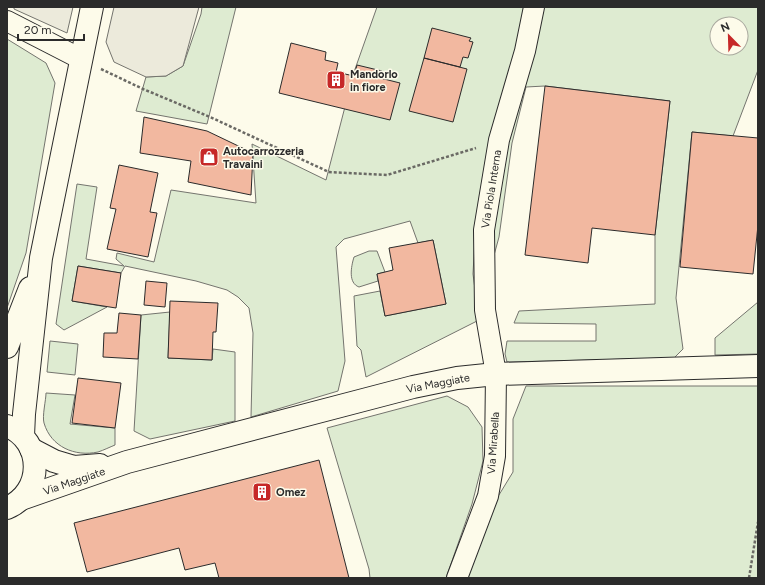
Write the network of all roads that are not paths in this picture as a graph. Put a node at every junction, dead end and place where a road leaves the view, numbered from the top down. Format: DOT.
graph roads {
  1 [pos="92,7"];
  2 [pos="534,7"];
  3 [pos="7,21"];
  4 [pos="81,59"];
  5 [pos="41,258"];
  6 [pos="7,347"];
  7 [pos="758,366"];
  8 [pos="496,374"];
  9 [pos="20,437"];
  10 [pos="127,462"];
  11 [pos="13,508"];
  12 [pos="457,578"];
  1 -- 4 [label="street"];
  2 -- 8 [label="street, Via Piola Interna"];
  3 -- 4 [label="street"];
  4 -- 5 [label="street"];
  5 -- 6 [label="street"];
  5 -- 9 [label="street"];
  7 -- 8 [label="street, Via Maggiate"];
  8 -- 10 [label="street, Via Maggiate"];
  8 -- 12 [label="street, Via Mirabella"];
  9 -- 10 [label="street, Via Maggiate"];
  9 -- 11 [label="street"];
  10 -- 11 [label="street, Via Maggiate"];
}
